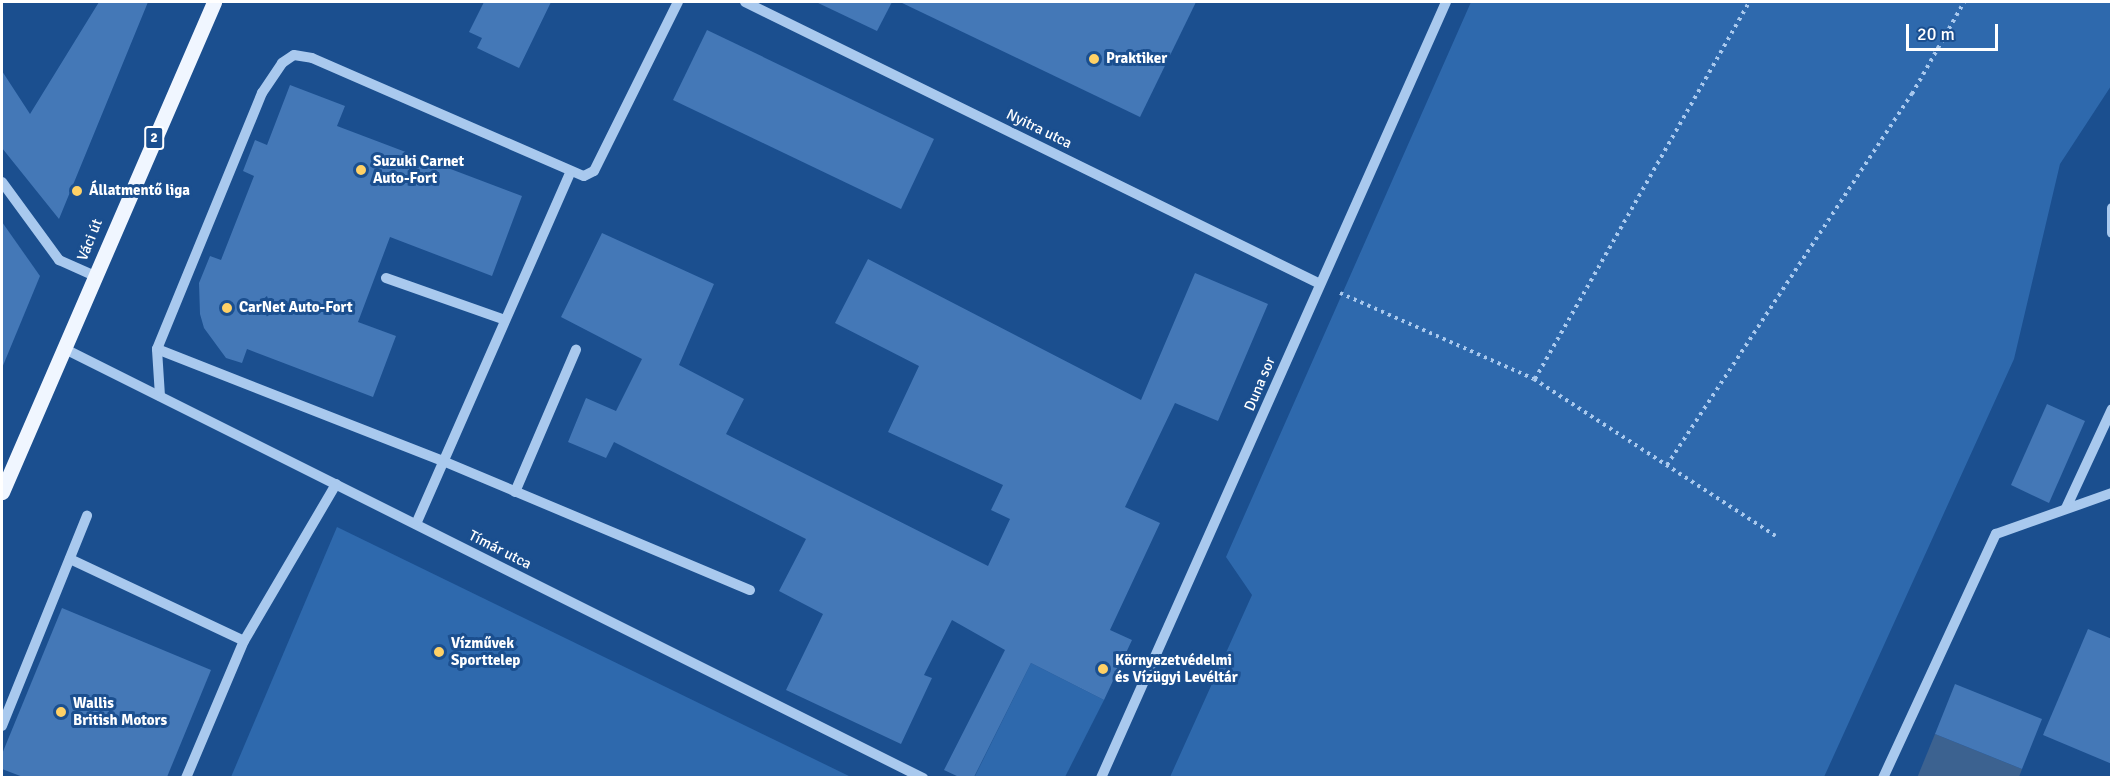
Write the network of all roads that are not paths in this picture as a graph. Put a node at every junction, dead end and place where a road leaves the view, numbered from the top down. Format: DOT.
graph roads {
  1 [pos="214,2"];
  2 [pos="678,2"];
  3 [pos="745,2"];
  4 [pos="1446,2"];
  5 [pos="570,173"];
  6 [pos="2,182"];
  7 [pos="2112,208"];
  8 [pos="2112,233"];
  9 [pos="95,276"];
  10 [pos="386,278"];
  11 [pos="1320,284"];
  12 [pos="506,320"];
  13 [pos="63,348"];
  14 [pos="157,349"];
  15 [pos="576,350"];
  16 [pos="160,396"];
  17 [pos="2112,409"];
  18 [pos="444,461"];
  19 [pos="336,484"];
  20 [pos="2,492"];
  21 [pos="515,492"];
  22 [pos="2112,493"];
  23 [pos="2066,508"];
  24 [pos="87,516"];
  25 [pos="416,524"];
  26 [pos="70,559"];
  27 [pos="750,590"];
  28 [pos="244,641"];
  29 [pos="2,726"];
  30 [pos="186,777"];
  31 [pos="923,777"];
  32 [pos="1101,777"];
  33 [pos="1883,777"];
  1 -- 9 [label="main road, Váci út / 2"];
  2 -- 5 [label="street"];
  3 -- 11 [label="street, Nyitra utca"];
  4 -- 11 [label="street, Duna sor"];
  5 -- 12 [label="street"];
  5 -- 14 [label="street"];
  6 -- 9 [label="street"];
  7 -- 8 [label="street"];
  9 -- 13 [label="main road, Váci út / 2"];
  10 -- 12 [label="street"];
  11 -- 32 [label="street, Duna sor"];
  12 -- 18 [label="street"];
  13 -- 16 [label="street, Tímár utca"];
  13 -- 20 [label="main road, Váci út / 2"];
  14 -- 16 [label="street"];
  14 -- 18 [label="street"];
  15 -- 21 [label="street"];
  16 -- 19 [label="street, Tímár utca"];
  17 -- 23 [label="street"];
  18 -- 21 [label="street"];
  18 -- 25 [label="street"];
  19 -- 25 [label="street, Tímár utca"];
  19 -- 28 [label="street"];
  21 -- 27 [label="street"];
  22 -- 23 [label="street"];
  23 -- 33 [label="street"];
  24 -- 26 [label="street"];
  25 -- 31 [label="street, Tímár utca"];
  26 -- 28 [label="street"];
  26 -- 29 [label="street"];
  28 -- 30 [label="street"];
}
